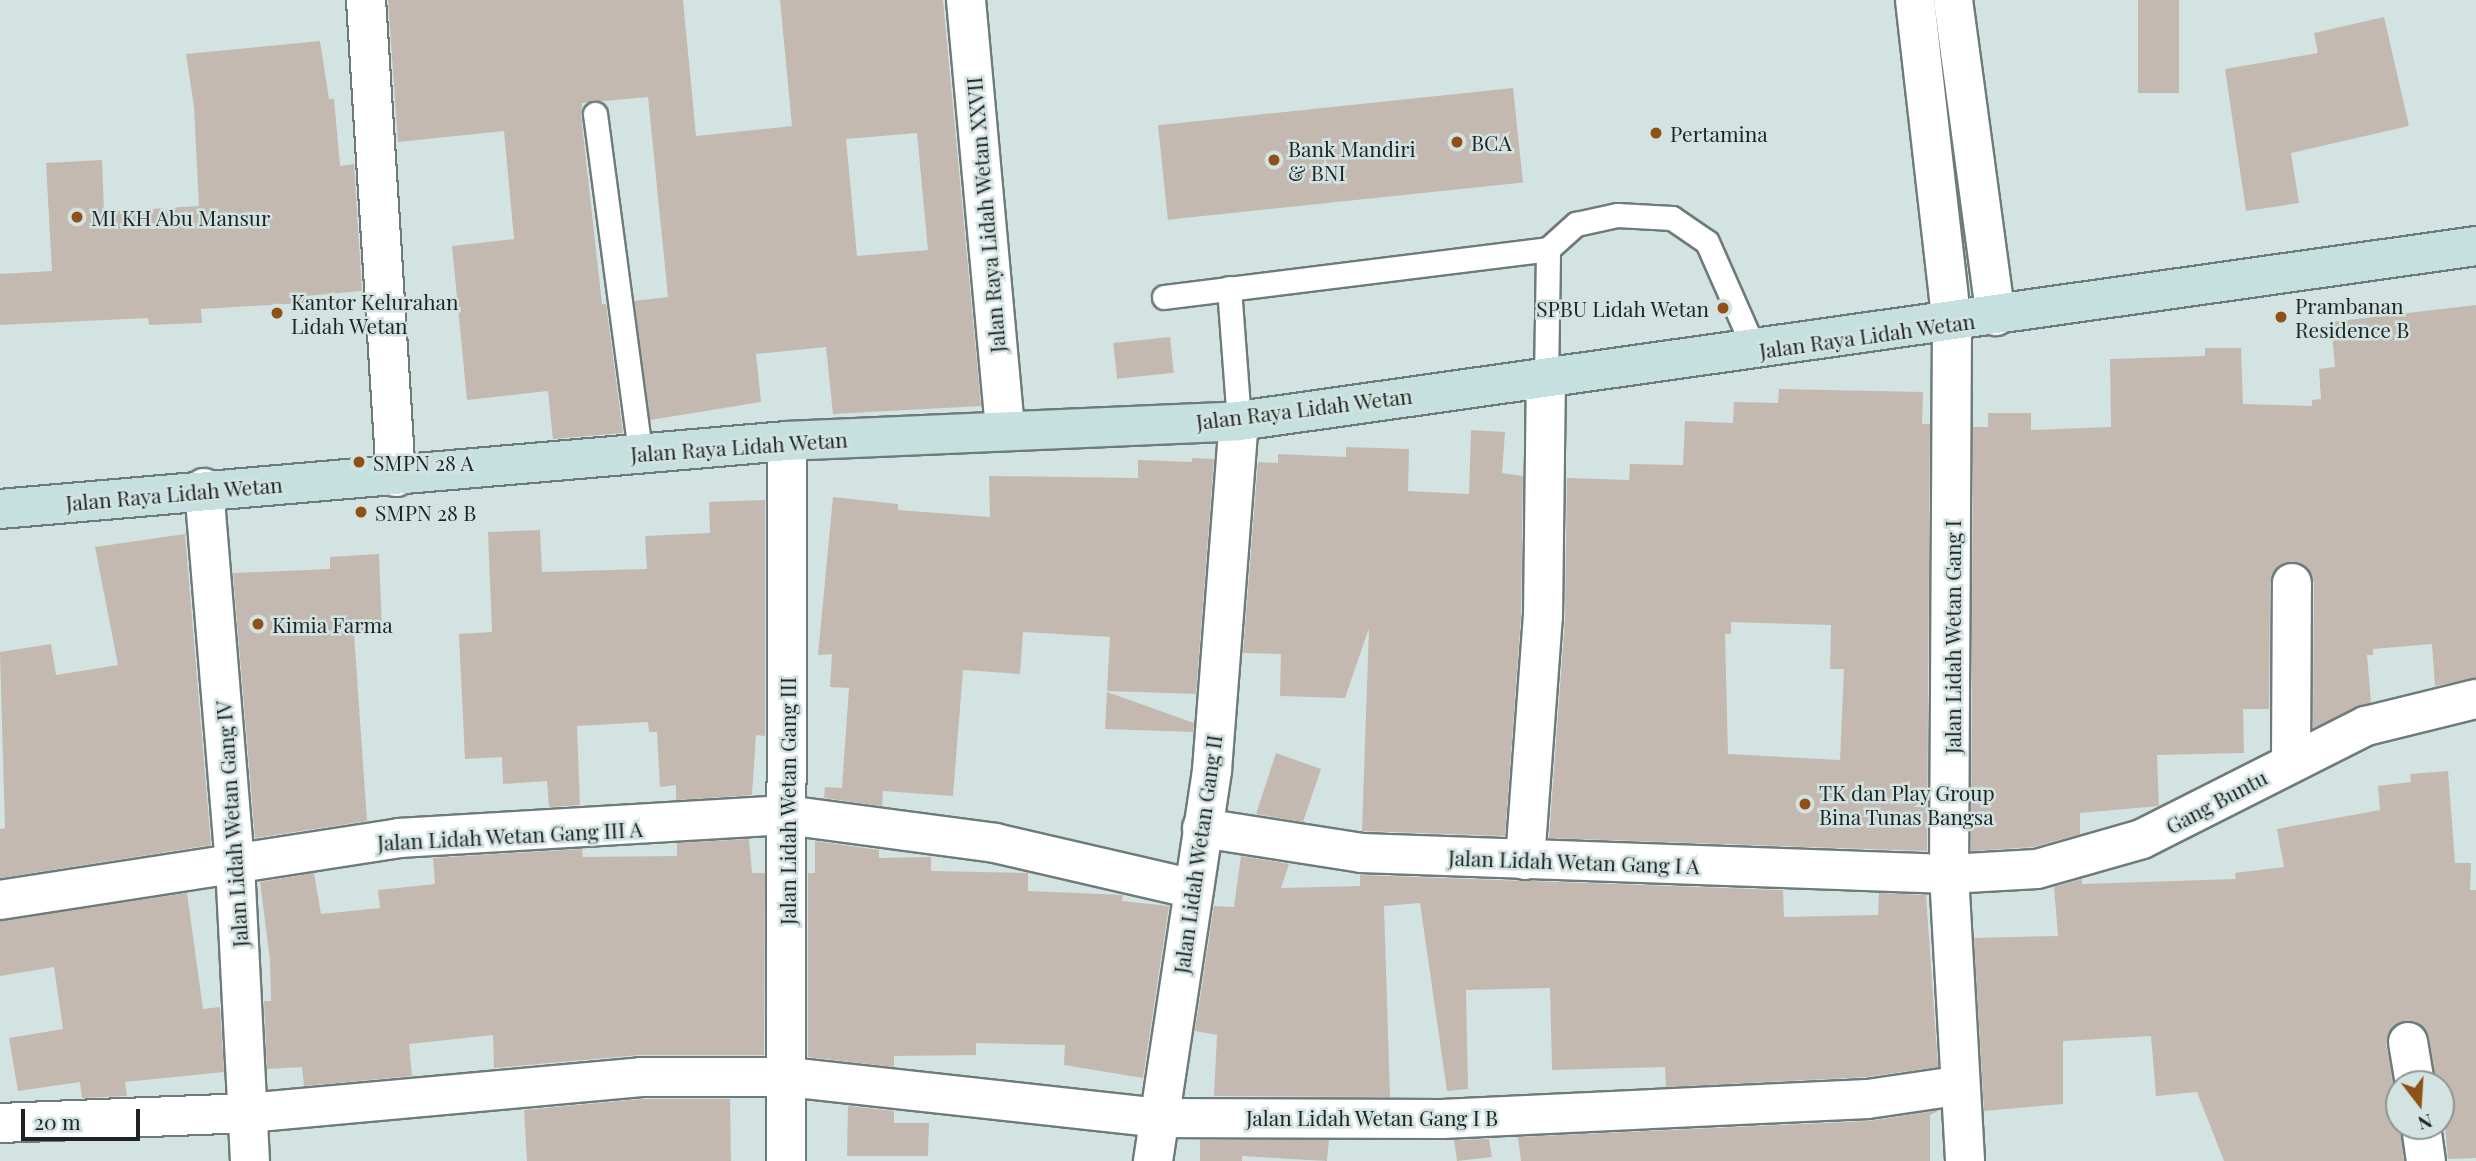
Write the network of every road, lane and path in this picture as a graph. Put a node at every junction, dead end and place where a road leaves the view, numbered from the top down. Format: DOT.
graph roads {
  1 [pos="366,0"];
  2 [pos="966,0"];
  3 [pos="1915,0"];
  4 [pos="1953,0"];
  5 [pos="595,114"];
  6 [pos="2476,246"];
  7 [pos="1548,249"];
  8 [pos="1230,289"];
  9 [pos="1164,297"];
  10 [pos="1996,316"];
  11 [pos="1952,323"];
  12 [pos="1755,351"];
  13 [pos="1546,380"];
  14 [pos="1239,421"];
  15 [pos="1005,429"];
  16 [pos="787,441"];
  17 [pos="640,453"];
  18 [pos="396,477"];
  19 [pos="205,488"];
  20 [pos="0,509"];
  21 [pos="2292,583"];
  22 [pos="2476,699"];
  23 [pos="2291,763"];
  24 [pos="786,815"];
  25 [pos="1202,828"];
  26 [pos="1525,860"];
  27 [pos="236,865"];
  28 [pos="1949,874"];
  29 [pos="1194,889"];
  30 [pos="0,901"];
  31 [pos="2408,1042"];
  32 [pos="2413,1070"];
  33 [pos="788,1077"];
  34 [pos="1956,1086"];
  35 [pos="247,1113"];
  36 [pos="1157,1118"];
  37 [pos="0,1123"];
  38 [pos="2423,1140"];
  39 [pos="250,1161"];
  40 [pos="786,1161"];
  41 [pos="1153,1161"];
  42 [pos="1965,1161"];
  43 [pos="2426,1161"];
  1 -- 18 [label="street"];
  2 -- 15 [label="street, Jalan Raya Lidah Wetan XXVII"];
  3 -- 11 [label="street, Jalan Lidah Wetan Gang I"];
  4 -- 10 [label="street"];
  5 -- 17 [label="lane"];
  6 -- 10 [label="main road, Jalan Raya Lidah Wetan"];
  7 -- 8 [label="lane"];
  7 -- 12 [label="lane"];
  7 -- 13 [label="lane"];
  8 -- 9 [label="lane"];
  8 -- 14 [label="lane"];
  10 -- 11 [label="main road, Jalan Raya Lidah Wetan"];
  11 -- 12 [label="main road, Jalan Raya Lidah Wetan"];
  11 -- 28 [label="street, Jalan Lidah Wetan Gang I"];
  12 -- 13 [label="main road, Jalan Raya Lidah Wetan"];
  13 -- 14 [label="main road, Jalan Raya Lidah Wetan"];
  13 -- 26 [label="street"];
  14 -- 15 [label="main road, Jalan Raya Lidah Wetan"];
  14 -- 25 [label="street, Jalan Lidah Wetan Gang II"];
  15 -- 16 [label="main road, Jalan Raya Lidah Wetan"];
  16 -- 17 [label="main road, Jalan Raya Lidah Wetan"];
  16 -- 24 [label="street, Jalan Lidah Wetan Gang III"];
  17 -- 18 [label="main road, Jalan Raya Lidah Wetan"];
  18 -- 19 [label="main road, Jalan Raya Lidah Wetan"];
  19 -- 20 [label="main road, Jalan Raya Lidah Wetan"];
  19 -- 27 [label="street, Jalan Lidah Wetan Gang IV"];
  21 -- 23 [label="street"];
  22 -- 23 [label="street, Gang Buntu"];
  23 -- 28 [label="street, Gang Buntu"];
  24 -- 27 [label="street, Jalan Lidah Wetan Gang III A"];
  24 -- 29 [label="street, Jalan Lidah Wetan Gang III A"];
  24 -- 33 [label="street, Jalan Lidah Wetan Gang III"];
  25 -- 26 [label="street, Jalan Lidah Wetan Gang I A"];
  25 -- 29 [label="street, Jalan Lidah Wetan Gang II"];
  26 -- 28 [label="street, Jalan Lidah Wetan Gang I A"];
  27 -- 30 [label="street, Jalan Lidah Wetan Gang III A"];
  27 -- 35 [label="street, Jalan Lidah Wetan Gang IV"];
  28 -- 34 [label="street, Jalan Lidah Wetan Gang I"];
  29 -- 36 [label="street, Jalan Lidah Wetan Gang II"];
  31 -- 32 [label="street"];
  33 -- 35 [label="street, Jalan Lidah Wetan Gang I B"];
  33 -- 36 [label="street, Jalan Lidah Wetan Gang I B"];
  33 -- 40 [label="street, Jalan Lidah Wetan Gang III"];
  34 -- 36 [label="street, Jalan Lidah Wetan Gang I B"];
  34 -- 42 [label="street, Jalan Lidah Wetan Gang I"];
  35 -- 37 [label="street, Jalan Lidah Wetan Gang I B"];
  35 -- 39 [label="street, Jalan Lidah Wetan Gang IV"];
  36 -- 41 [label="street, Jalan Lidah Wetan Gang II"];
  38 -- 43 [label="street"];
}
